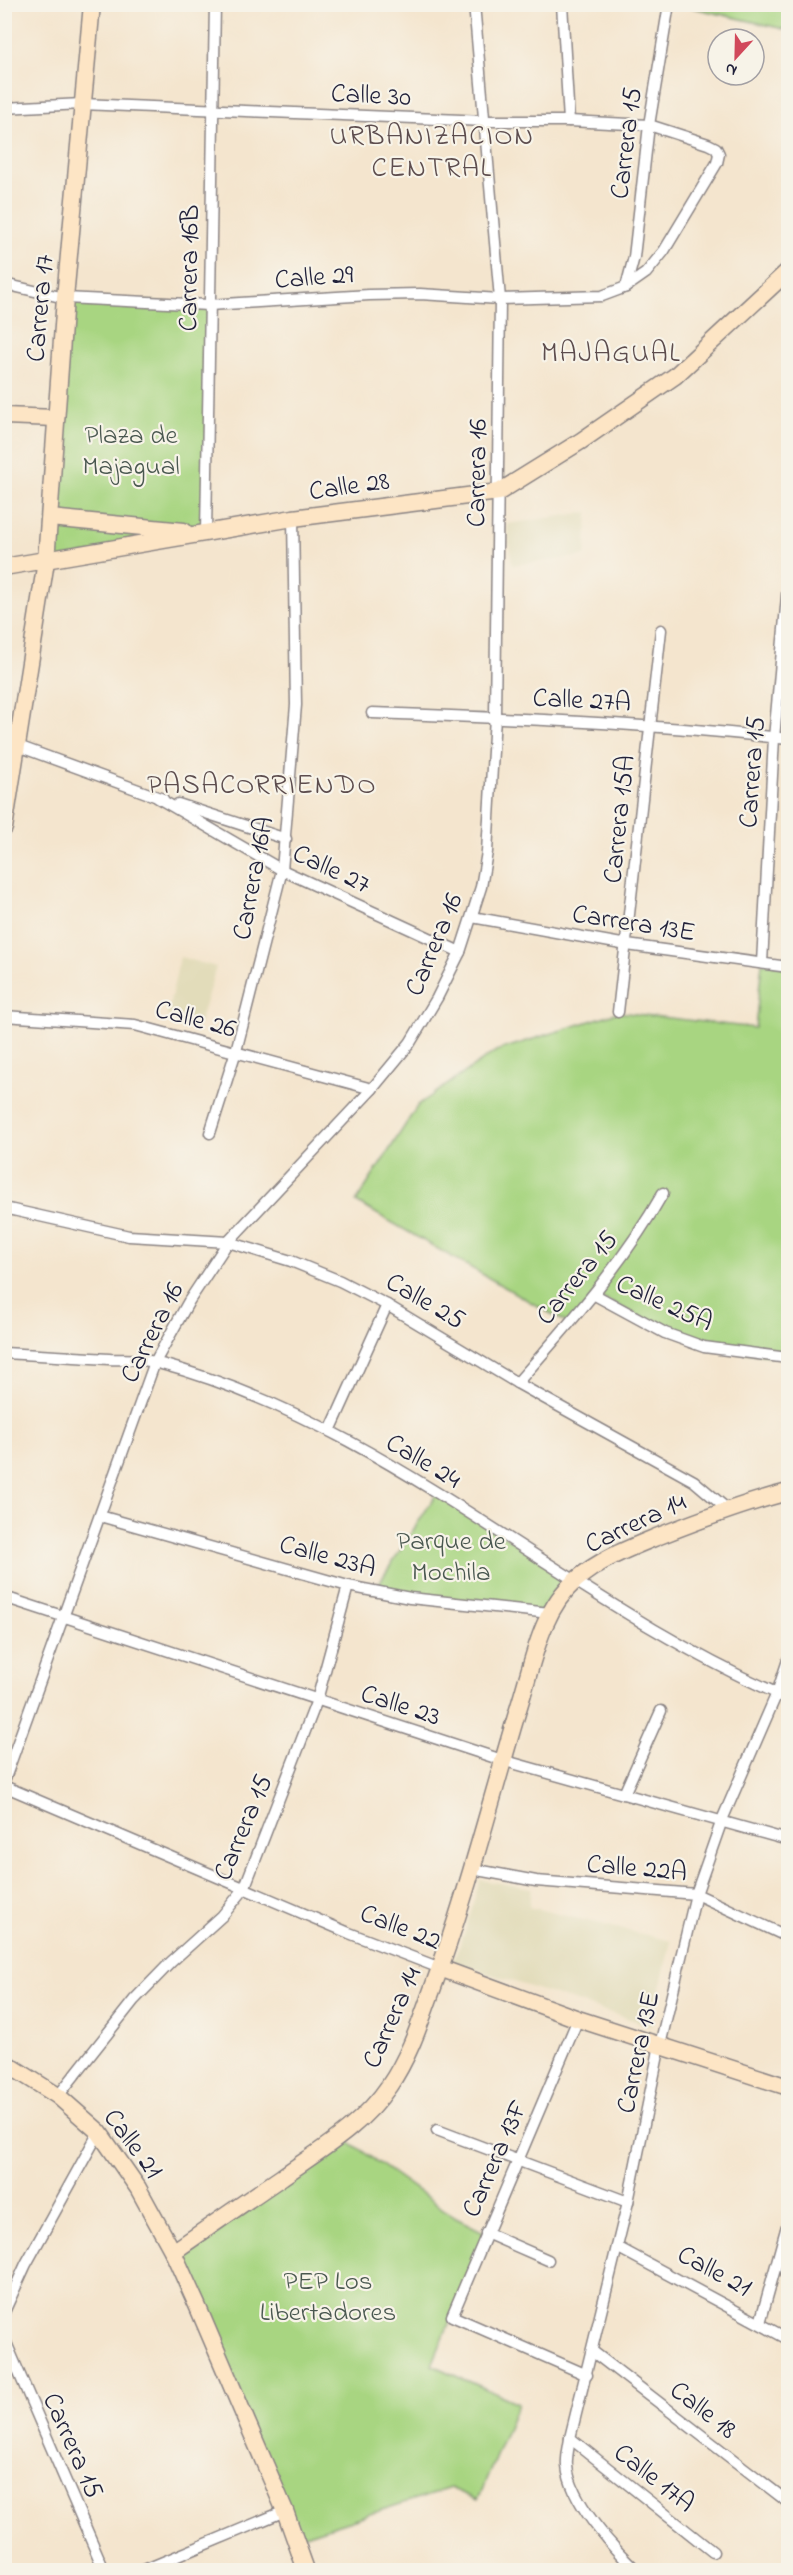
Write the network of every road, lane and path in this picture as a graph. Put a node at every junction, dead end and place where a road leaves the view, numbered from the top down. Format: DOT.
graph roads {
  1 [pos="92,4"];
  2 [pos="215,4"];
  3 [pos="474,4"];
  4 [pos="562,4"];
  5 [pos="669,4"];
  6 [pos="82,104"];
  7 [pos="4,108"];
  8 [pos="214,109"];
  9 [pos="485,121"];
  10 [pos="569,121"];
  11 [pos="649,124"];
  12 [pos="786,279"];
  13 [pos="4,284"];
  14 [pos="626,287"];
  15 [pos="65,298"];
  16 [pos="500,299"];
  17 [pos="209,305"];
  18 [pos="4,416"];
  19 [pos="56,418"];
  20 [pos="499,492"];
  21 [pos="50,518"];
  22 [pos="293,518"];
  23 [pos="206,533"];
  24 [pos="46,561"];
  25 [pos="4,567"];
  26 [pos="789,585"];
  27 [pos="661,630"];
  28 [pos="372,713"];
  29 [pos="495,717"];
  30 [pos="651,726"];
  31 [pos="774,738"];
  32 [pos="789,739"];
  33 [pos="18,746"];
  34 [pos="158,798"];
  35 [pos="4,828"];
  36 [pos="286,839"];
  37 [pos="282,870"];
  38 [pos="472,917"];
  39 [pos="627,945"];
  40 [pos="460,952"];
  41 [pos="762,963"];
  42 [pos="789,967"];
  43 [pos="618,1012"];
  44 [pos="4,1016"];
  45 [pos="236,1051"];
  46 [pos="372,1089"];
  47 [pos="210,1133"];
  48 [pos="663,1193"];
  49 [pos="4,1208"];
  50 [pos="228,1242"];
  51 [pos="595,1295"];
  52 [pos="387,1305"];
  53 [pos="4,1353"];
  54 [pos="789,1358"];
  55 [pos="155,1362"];
  56 [pos="517,1383"];
  57 [pos="330,1431"];
  58 [pos="789,1492"];
  59 [pos="727,1509"];
  60 [pos="100,1516"];
  61 [pos="575,1581"];
  62 [pos="348,1586"];
  63 [pos="4,1597"];
  64 [pos="550,1613"];
  65 [pos="64,1617"];
  66 [pos="789,1659"];
  67 [pos="777,1693"];
  68 [pos="789,1698"];
  69 [pos="317,1700"];
  70 [pos="661,1711"];
  71 [pos="502,1761"];
  72 [pos="4,1781"];
  73 [pos="4,1786"];
  74 [pos="624,1794"];
  75 [pos="722,1820"];
  76 [pos="789,1840"];
  77 [pos="472,1869"];
  78 [pos="244,1889"];
  79 [pos="696,1894"];
  80 [pos="789,1937"];
  81 [pos="440,1968"];
  82 [pos="578,2019"];
  83 [pos="660,2045"];
  84 [pos="4,2062"];
  85 [pos="789,2087"];
  86 [pos="58,2096"];
  87 [pos="437,2130"];
  88 [pos="99,2132"];
  89 [pos="519,2161"];
  90 [pos="628,2202"];
  91 [pos="789,2222"];
  92 [pos="486,2233"];
  93 [pos="617,2247"];
  94 [pos="173,2252"];
  95 [pos="548,2260"];
  96 [pos="4,2312"];
  97 [pos="760,2323"];
  98 [pos="4,2338"];
  99 [pos="789,2339"];
  100 [pos="592,2351"];
  101 [pos="587,2375"];
  102 [pos="570,2438"];
  103 [pos="789,2502"];
  104 [pos="285,2511"];
  105 [pos="713,2552"];
  106 [pos="104,2571"];
  107 [pos="144,2571"];
  108 [pos="306,2571"];
  109 [pos="636,2571"];
  1 -- 6 [label="street, Carrera 17"];
  2 -- 8 [label="street, Carrera 16B"];
  3 -- 9 [label="street, Carrera 16"];
  4 -- 10 [label="street"];
  5 -- 11 [label="street, Carrera 15"];
  6 -- 7 [label="street, Calle 30"];
  6 -- 8 [label="street, Calle 30"];
  6 -- 15 [label="street, Carrera 17"];
  8 -- 9 [label="street, Calle 30"];
  8 -- 17 [label="street, Carrera 16B"];
  9 -- 10 [label="street, Calle 30"];
  9 -- 16 [label="street, Carrera 16"];
  10 -- 11 [label="street, Calle 30"];
  11 -- 14 [label="street, Carrera 15"];
  11 -- 14 [label="street, Calle 30"];
  12 -- 20 [label="street"];
  13 -- 15 [label="street, Calle 29"];
  14 -- 16 [label="street, Calle 29"];
  15 -- 17 [label="street, Calle 29"];
  15 -- 19 [label="street, Carrera 17"];
  16 -- 17 [label="street, Calle 29"];
  16 -- 20 [label="street, Carrera 16"];
  17 -- 23 [label="street, Carrera 16B"];
  18 -- 19 [label="street"];
  19 -- 21 [label="street, Carrera 17"];
  20 -- 22 [label="street, Calle 28"];
  20 -- 29 [label="street, Carrera 16"];
  21 -- 23 [label="street, Calle 28"];
  21 -- 24 [label="street, Carrera 17"];
  22 -- 23 [label="street, Calle 28"];
  22 -- 36 [label="street, Carrera 16A"];
  23 -- 24 [label="street, Calle 28"];
  24 -- 25 [label="street, Calle 28"];
  24 -- 33 [label="street, Carrera 17"];
  26 -- 31 [label="street, Carrera 15"];
  27 -- 30 [label="street, Carrera 15A"];
  28 -- 29 [label="street, Calle 27A"];
  29 -- 30 [label="street, Calle 27A"];
  29 -- 38 [label="street, Carrera 16"];
  30 -- 31 [label="street, Calle 27A"];
  30 -- 39 [label="street, Carrera 15A"];
  31 -- 32 [label="street, Calle 27A"];
  31 -- 41 [label="street, Carrera 15"];
  33 -- 34 [label="street, Calle 27"];
  33 -- 35 [label="street, Carrera 17"];
  34 -- 36 [label="street, Calle 27"];
  34 -- 37 [label="street, Calle 27"];
  36 -- 37 [label="street, Carrera 16A"];
  37 -- 40 [label="street, Calle 27"];
  37 -- 45 [label="street, Carrera 16A"];
  38 -- 39 [label="street, Carrera 13E"];
  38 -- 40 [label="street, Carrera 16"];
  39 -- 41 [label="street, Carrera 13E"];
  39 -- 43 [label="street, Carrera 15A"];
  40 -- 46 [label="street, Carrera 16"];
  41 -- 42 [label="street, Carrera 13E"];
  44 -- 45 [label="street, Calle 26"];
  45 -- 46 [label="street, Calle 26"];
  45 -- 47 [label="street, Carrera 16A"];
  46 -- 50 [label="street, Carrera 16"];
  48 -- 51 [label="street, Carrera 15"];
  49 -- 50 [label="street, Calle 25"];
  50 -- 52 [label="street, Calle 25"];
  50 -- 55 [label="street, Carrera 16"];
  51 -- 54 [label="street, Calle 25A"];
  51 -- 56 [label="street, Carrera 15"];
  52 -- 56 [label="street, Calle 25"];
  52 -- 57 [label="street"];
  53 -- 55 [label="street, Calle 24"];
  55 -- 57 [label="street, Calle 24"];
  55 -- 60 [label="street, Carrera 16"];
  56 -- 59 [label="street, Calle 25"];
  57 -- 61 [label="street, Calle 24"];
  58 -- 59 [label="street"];
  59 -- 61 [label="street, Carrera 14"];
  60 -- 62 [label="street, Calle 23A"];
  60 -- 65 [label="street, Carrera 16"];
  61 -- 64 [label="street, Carrera 14"];
  61 -- 67 [label="street, Calle 24"];
  62 -- 64 [label="street, Calle 23A"];
  62 -- 69 [label="street, Carrera 15"];
  63 -- 65 [label="street, Calle 23"];
  64 -- 71 [label="street, Carrera 14"];
  65 -- 69 [label="street, Calle 23"];
  65 -- 72 [label="street, Carrera 16"];
  66 -- 67 [label="street, Carrera 13E"];
  67 -- 68 [label="street, Calle 24"];
  67 -- 75 [label="street, Carrera 13E"];
  69 -- 71 [label="street, Calle 23"];
  69 -- 78 [label="street, Carrera 15"];
  70 -- 74 [label="street"];
  71 -- 74 [label="street, Calle 23"];
  71 -- 77 [label="street, Carrera 14"];
  73 -- 78 [label="street, Calle 22"];
  74 -- 75 [label="street, Calle 23"];
  75 -- 76 [label="street, Calle 23"];
  75 -- 79 [label="street, Carrera 13E"];
  77 -- 79 [label="street, Calle 22A"];
  77 -- 81 [label="street, Carrera 14"];
  78 -- 81 [label="street, Calle 22"];
  78 -- 86 [label="street, Carrera 15"];
  79 -- 80 [label="street, Calle 22A"];
  79 -- 83 [label="street, Carrera 13E"];
  81 -- 82 [label="street, Calle 22"];
  81 -- 94 [label="street, Carrera 14"];
  82 -- 83 [label="street, Calle 22"];
  82 -- 89 [label="street, Carrera 13F"];
  83 -- 85 [label="street, Calle 22"];
  83 -- 90 [label="street, Carrera 13E"];
  84 -- 86 [label="street, Calle 21"];
  86 -- 88 [label="street, Calle 21"];
  87 -- 89 [label="street"];
  88 -- 94 [label="street, Calle 21"];
  88 -- 96 [label="street"];
  89 -- 90 [label="street"];
  89 -- 92 [label="street, Carrera 13F"];
  90 -- 93 [label="street, Carrera 13E"];
  91 -- 97 [label="street"];
  92 -- 95 [label="street"];
  92 -- 101 [label="street, Carrera 13F"];
  93 -- 97 [label="street, Calle 21"];
  93 -- 100 [label="street, Carrera 13E"];
  94 -- 104 [label="street"];
  97 -- 99 [label="street, Calle 21"];
  98 -- 106 [label="street, Carrera 15"];
  100 -- 101 [label="street, Carrera 13E"];
  100 -- 103 [label="street, Calle 18"];
  101 -- 102 [label="street, Carrera 13E"];
  102 -- 105 [label="street, Calle 17A"];
  102 -- 109 [label="street, Carrera 13E"];
  104 -- 107 [label="street"];
  104 -- 108 [label="street"];
}
